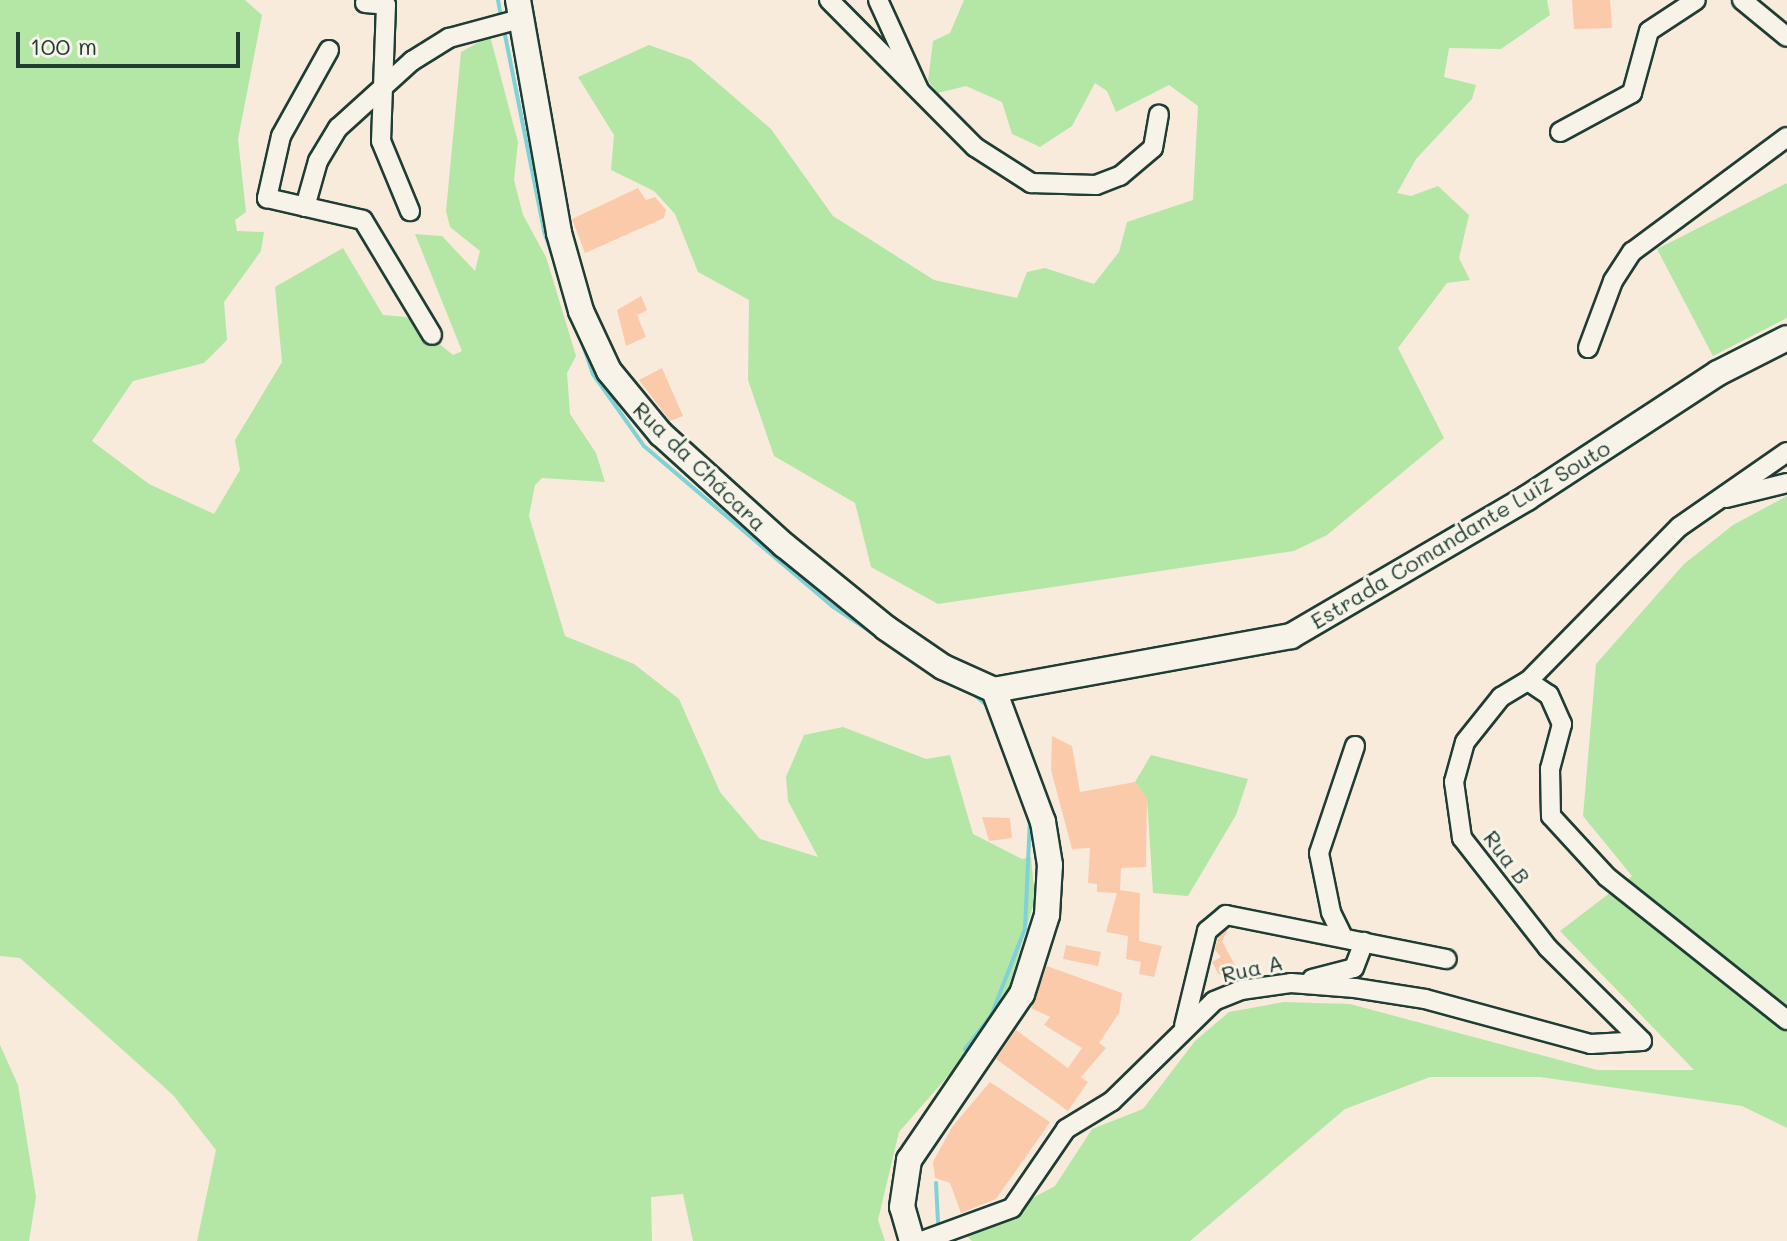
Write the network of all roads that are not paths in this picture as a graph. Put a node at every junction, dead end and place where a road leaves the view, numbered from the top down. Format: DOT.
graph roads {
  1 [pos="829,0"];
  2 [pos="878,0"];
  3 [pos="1696,0"];
  4 [pos="1742,0"];
  5 [pos="365,3"];
  6 [pos="519,10"];
  7 [pos="1787,37"];
  8 [pos="329,50"];
  9 [pos="384,89"];
  10 [pos="923,100"];
  11 [pos="1159,115"];
  12 [pos="1560,132"];
  13 [pos="1787,137"];
  14 [pos="305,207"];
  15 [pos="410,211"];
  16 [pos="432,335"];
  17 [pos="1787,338"];
  18 [pos="1588,348"];
  19 [pos="1787,452"];
  20 [pos="1787,483"];
  21 [pos="1712,502"];
  22 [pos="1528,681"];
  23 [pos="994,690"];
  24 [pos="1355,746"];
  25 [pos="1343,937"];
  26 [pos="1364,942"];
  27 [pos="1447,959"];
  28 [pos="1291,983"];
  29 [pos="1787,1020"];
  30 [pos="1184,1026"];
  31 [pos="1642,1041"];
  32 [pos="962,1236"];
  33 [pos="912,1241"];
  34 [pos="922,1241"];
  1 -- 10 [label="street"];
  2 -- 10 [label="street"];
  3 -- 12 [label="street"];
  4 -- 7 [label="street"];
  5 -- 9 [label="street"];
  6 -- 9 [label="street"];
  6 -- 23 [label="street, Rua da Chácara"];
  8 -- 14 [label="street"];
  9 -- 14 [label="street"];
  9 -- 15 [label="street"];
  10 -- 11 [label="street"];
  13 -- 18 [label="street"];
  14 -- 16 [label="street"];
  17 -- 23 [label="street, Estrada Comandante Luiz Souto"];
  19 -- 21 [label="street, Rua B"];
  20 -- 21 [label="street"];
  21 -- 22 [label="street, Rua B"];
  22 -- 29 [label="street"];
  22 -- 31 [label="street, Rua B"];
  23 -- 33 [label="street"];
  24 -- 25 [label="street"];
  25 -- 26 [label="street"];
  25 -- 30 [label="street"];
  26 -- 27 [label="street"];
  26 -- 28 [label="street"];
  28 -- 30 [label="street, Rua A"];
  28 -- 31 [label="street, Rua A"];
  30 -- 32 [label="street, Rua A"];
  32 -- 34 [label="street, Rua A"];
}
